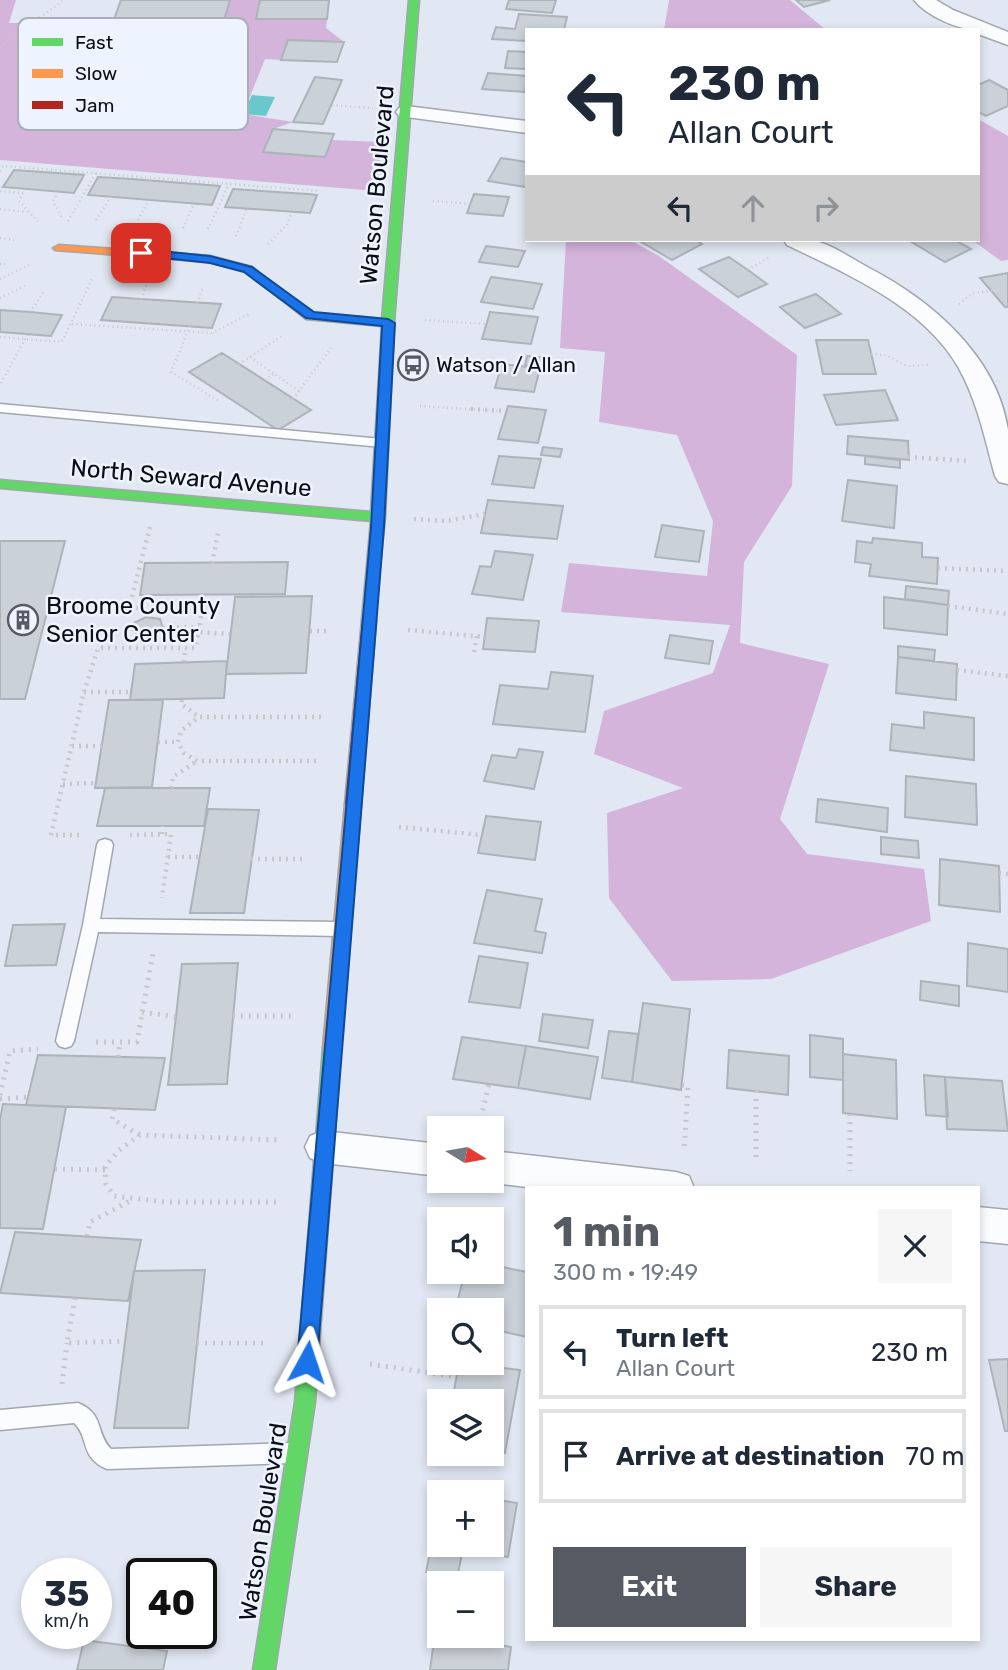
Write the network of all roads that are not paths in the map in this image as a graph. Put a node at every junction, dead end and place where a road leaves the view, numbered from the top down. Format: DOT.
graph roads {
  1 [pos="414,0"];
  2 [pos="923,0"];
  3 [pos="1008,39"];
  4 [pos="406,112"];
  5 [pos="525,127"];
  6 [pos="786,246"];
  7 [pos="59,248"];
  8 [pos="388,323"];
  9 [pos="0,408"];
  10 [pos="382,443"];
  11 [pos="1008,476"];
  12 [pos="0,484"];
  13 [pos="378,517"];
  14 [pos="99,840"];
  15 [pos="91,925"];
  16 [pos="342,929"];
  17 [pos="65,1041"];
  18 [pos="323,1147"];
  19 [pos="427,1159"];
  20 [pos="504,1168"];
  21 [pos="658,1186"];
  22 [pos="980,1224"];
  23 [pos="1008,1227"];
  24 [pos="0,1420"];
  25 [pos="297,1452"];
  26 [pos="264,1670"];
  1 -- 4 [label="street, Watson Boulevard"];
  2 -- 3 [label="street"];
  4 -- 5 [label="street"];
  4 -- 8 [label="street, Watson Boulevard"];
  6 -- 11 [label="street"];
  7 -- 8 [label="street"];
  8 -- 10 [label="street, Watson Boulevard"];
  9 -- 10 [label="lane"];
  10 -- 13 [label="street, Watson Boulevard"];
  12 -- 13 [label="street, North Seward Avenue"];
  13 -- 16 [label="street, Watson Boulevard"];
  14 -- 15 [label="lane"];
  15 -- 16 [label="lane"];
  15 -- 17 [label="lane"];
  16 -- 18 [label="street, Watson Boulevard"];
  18 -- 19 [label="street"];
  18 -- 25 [label="street, Watson Boulevard"];
  20 -- 21 [label="street"];
  22 -- 23 [label="street"];
  24 -- 25 [label="lane"];
  25 -- 26 [label="street, Watson Boulevard"];
}
